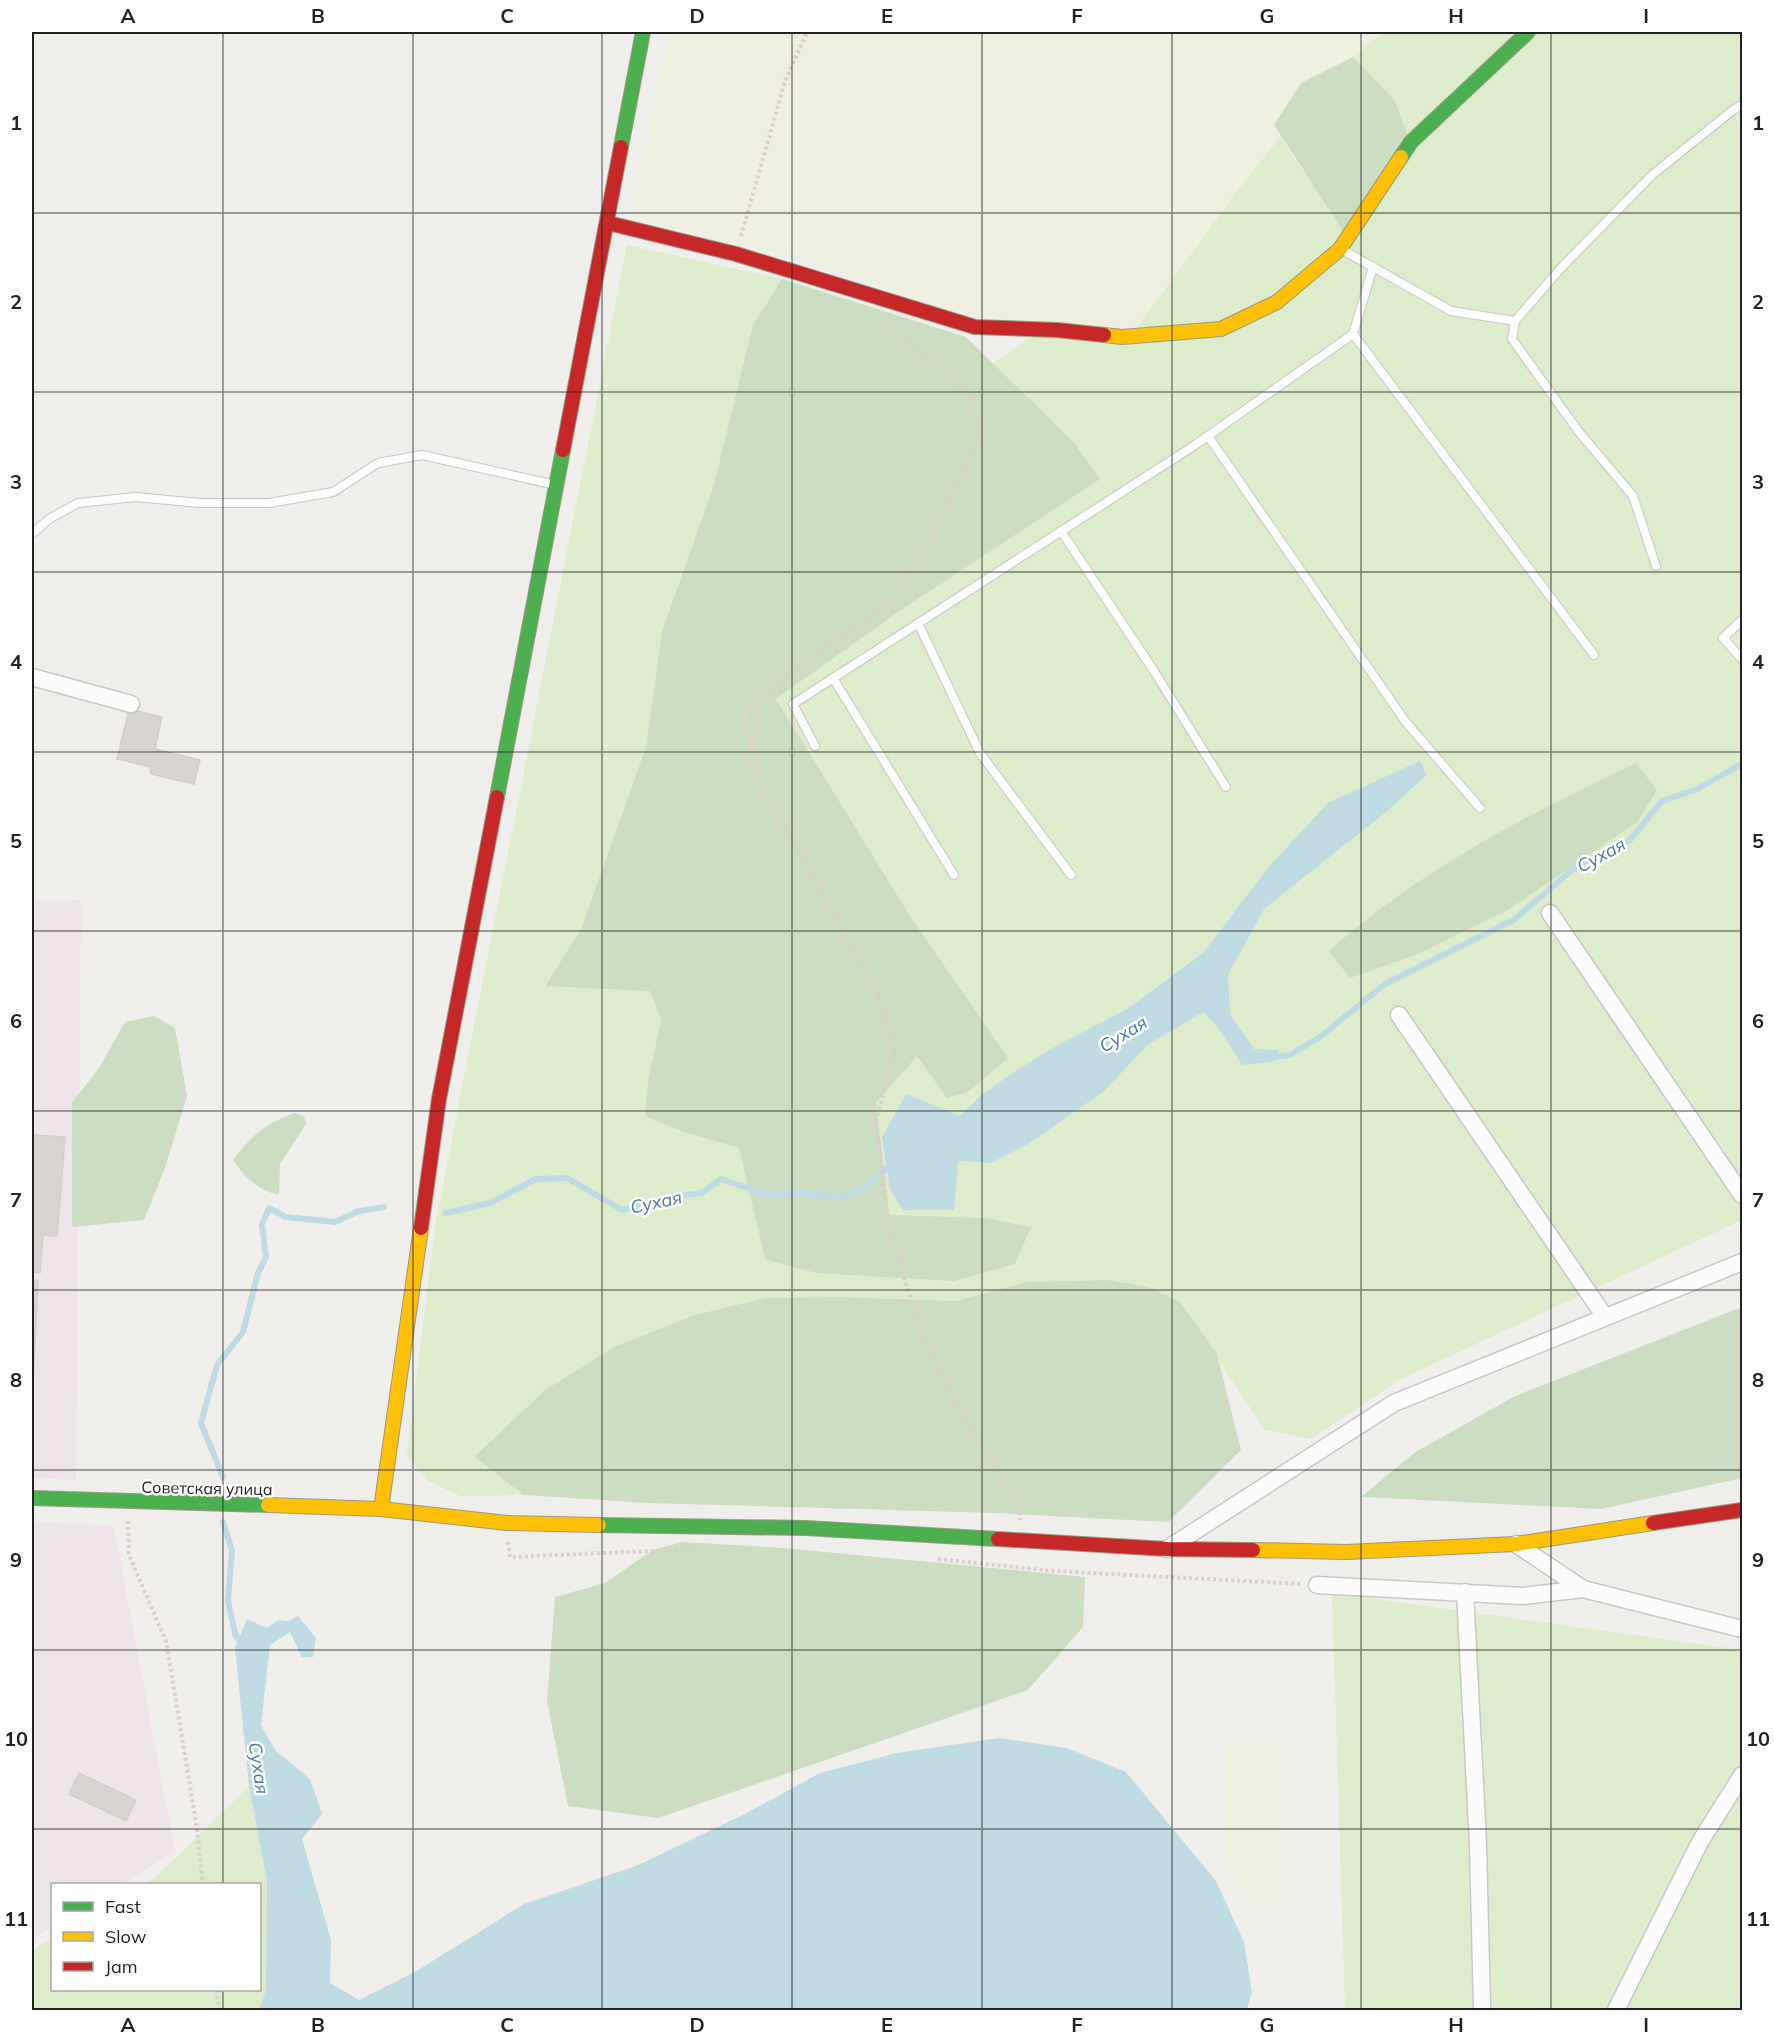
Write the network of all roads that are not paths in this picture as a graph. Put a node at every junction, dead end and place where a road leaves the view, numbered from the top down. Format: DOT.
graph roads {
  1 [pos="643,32"];
  2 [pos="1528,32"];
  3 [pos="1743,105"];
  4 [pos="608,223"];
  5 [pos="1340,249"];
  6 [pos="1373,267"];
  7 [pos="1515,321"];
  8 [pos="1353,334"];
  9 [pos="1208,435"];
  10 [pos="556,485"];
  11 [pos="1061,531"];
  12 [pos="32,534"];
  13 [pos="1656,566"];
  14 [pos="1743,620"];
  15 [pos="918,623"];
  16 [pos="1594,655"];
  17 [pos="1743,659"];
  18 [pos="32,677"];
  19 [pos="833,678"];
  20 [pos="131,704"];
  21 [pos="815,746"];
  22 [pos="1226,787"];
  23 [pos="1480,808"];
  24 [pos="954,875"];
  25 [pos="1071,875"];
  26 [pos="1550,913"];
  27 [pos="1399,1015"];
  28 [pos="1743,1195"];
  29 [pos="1743,1262"];
  30 [pos="1605,1317"];
  31 [pos="32,1498"];
  32 [pos="381,1509"];
  33 [pos="1743,1510"];
  34 [pos="1516,1544"];
  35 [pos="1167,1549"];
  36 [pos="1317,1585"];
  37 [pos="1583,1589"];
  38 [pos="1466,1592"];
  39 [pos="1743,1629"];
  40 [pos="1743,1775"];
  41 [pos="1482,2010"];
  42 [pos="1616,2010"];
  1 -- 4 [label="main road"];
  2 -- 5 [label="main road"];
  3 -- 7 [label="lane"];
  4 -- 5 [label="main road"];
  4 -- 10 [label="main road"];
  5 -- 6 [label="lane"];
  6 -- 7 [label="lane"];
  6 -- 8 [label="lane"];
  7 -- 13 [label="lane"];
  8 -- 9 [label="lane"];
  8 -- 16 [label="lane"];
  9 -- 11 [label="lane"];
  9 -- 23 [label="lane"];
  10 -- 12 [label="lane"];
  10 -- 32 [label="main road"];
  11 -- 15 [label="lane"];
  11 -- 22 [label="lane"];
  14 -- 17 [label="lane"];
  15 -- 19 [label="lane"];
  15 -- 25 [label="lane"];
  18 -- 20 [label="street"];
  19 -- 21 [label="lane"];
  19 -- 24 [label="lane"];
  26 -- 28 [label="street"];
  27 -- 30 [label="street"];
  29 -- 30 [label="street"];
  30 -- 35 [label="street"];
  31 -- 32 [label="main road, Советская улица"];
  32 -- 35 [label="main road, Советская улица"];
  33 -- 34 [label="main road, Советская улица"];
  34 -- 35 [label="main road, Советская улица"];
  34 -- 37 [label="street"];
  36 -- 38 [label="street"];
  37 -- 38 [label="street"];
  37 -- 39 [label="street"];
  38 -- 41 [label="street"];
  40 -- 42 [label="street"];
}
